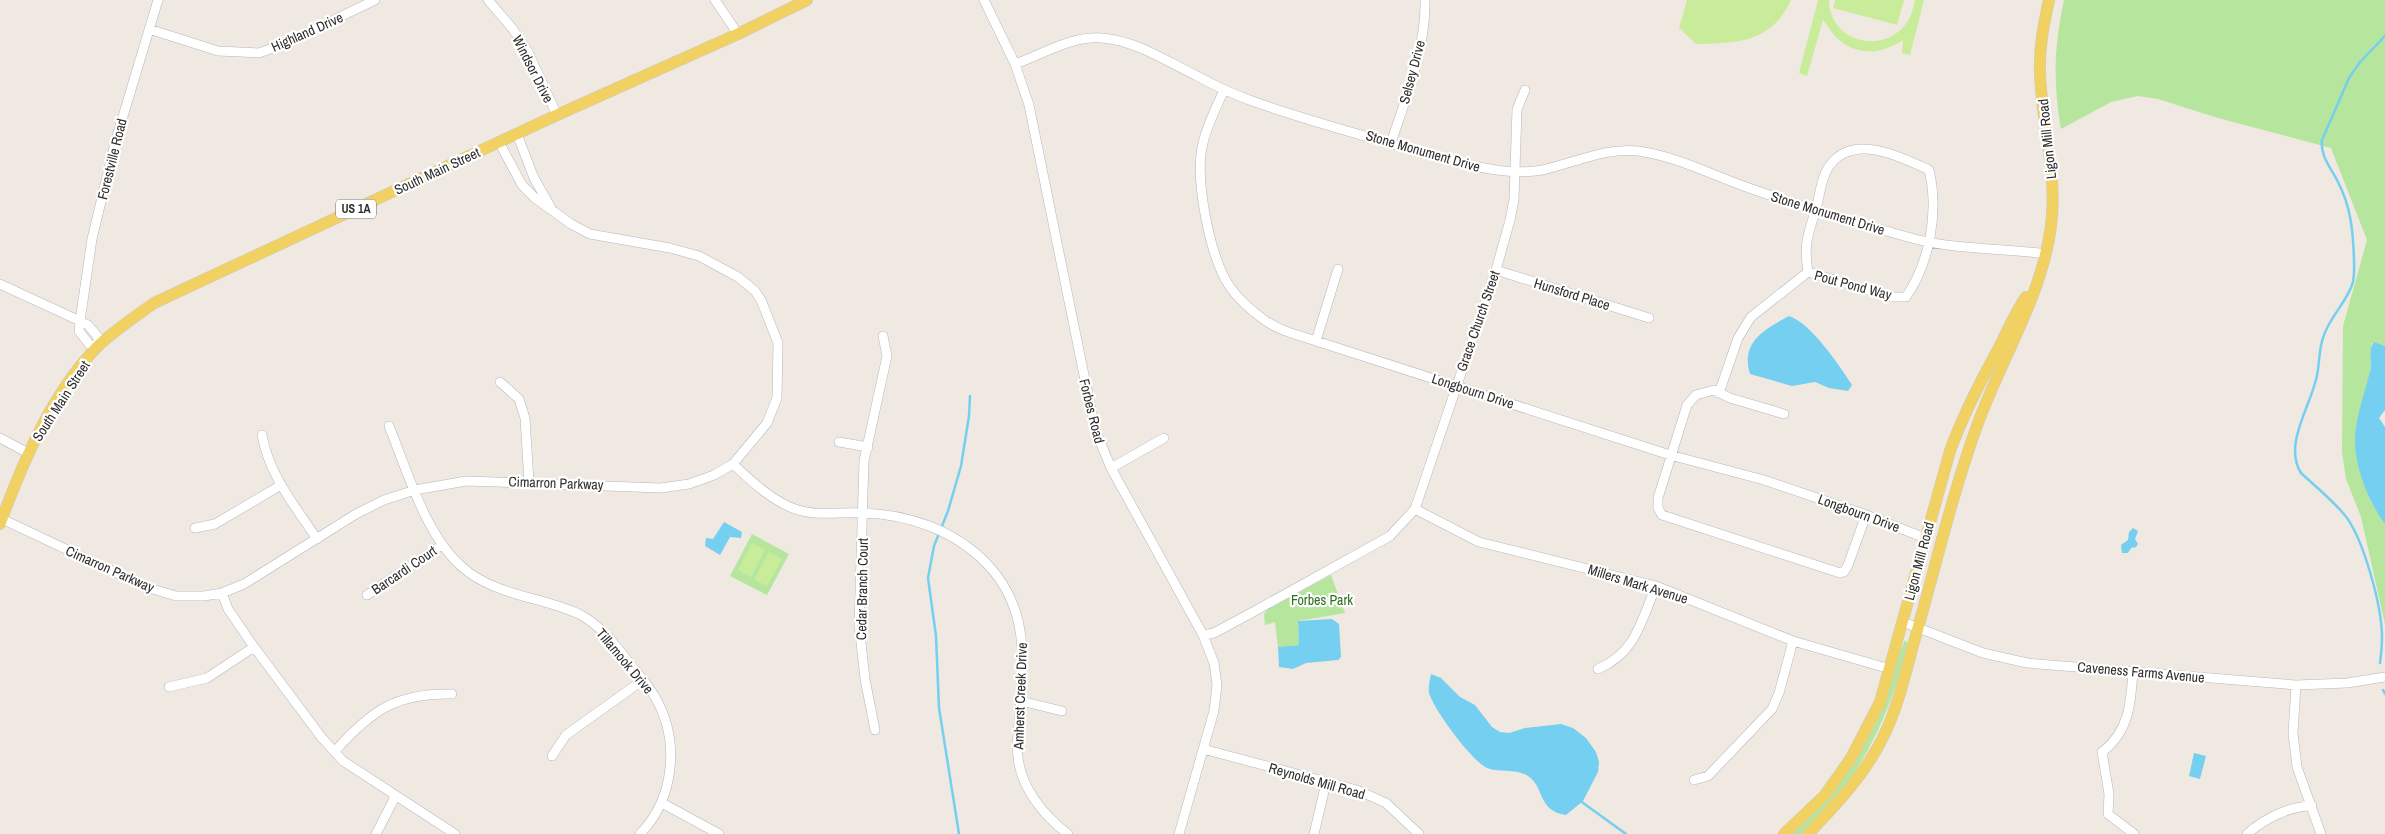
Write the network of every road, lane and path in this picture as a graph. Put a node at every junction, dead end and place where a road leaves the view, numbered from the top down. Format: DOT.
graph roads {
  1 [pos="158,0"];
  2 [pos="375,0"];
  3 [pos="488,0"];
  4 [pos="715,0"];
  5 [pos="807,0"];
  6 [pos="984,0"];
  7 [pos="1425,0"];
  8 [pos="2049,0"];
  9 [pos="149,29"];
  10 [pos="738,34"];
  11 [pos="1015,64"];
  12 [pos="1224,90"];
  13 [pos="1525,90"];
  14 [pos="557,116"];
  15 [pos="518,134"];
  16 [pos="499,142"];
  17 [pos="1391,143"];
  18 [pos="1516,172"];
  19 [pos="551,209"];
  20 [pos="1816,209"];
  21 [pos="1928,242"];
  22 [pos="2046,254"];
  23 [pos="1338,270"];
  24 [pos="1496,270"];
  25 [pos="1808,272"];
  26 [pos="2040,277"];
  27 [pos="0,284"];
  28 [pos="1649,318"];
  29 [pos="80,321"];
  30 [pos="883,336"];
  31 [pos="1316,341"];
  32 [pos="97,347"];
  33 [pos="500,382"];
  34 [pos="1456,386"];
  35 [pos="1719,393"];
  36 [pos="1784,414"];
  37 [pos="389,426"];
  38 [pos="262,435"];
  39 [pos="0,438"];
  40 [pos="1164,438"];
  41 [pos="838,442"];
  42 [pos="868,447"];
  43 [pos="28,453"];
  44 [pos="1670,455"];
  45 [pos="733,464"];
  46 [pos="1111,468"];
  47 [pos="529,482"];
  48 [pos="281,485"];
  49 [pos="415,490"];
  50 [pos="1415,509"];
  51 [pos="862,513"];
  52 [pos="1866,515"];
  53 [pos="1,521"];
  54 [pos="195,528"];
  55 [pos="1925,538"];
  56 [pos="317,539"];
  57 [pos="442,545"];
  58 [pos="1656,586"];
  59 [pos="222,593"];
  60 [pos="367,595"];
  61 [pos="1903,622"];
  62 [pos="1918,628"];
  63 [pos="1203,635"];
  64 [pos="1793,641"];
  65 [pos="254,647"];
  66 [pos="1598,669"];
  67 [pos="1890,669"];
  68 [pos="2133,671"];
  69 [pos="2385,677"];
  70 [pos="643,680"];
  71 [pos="2296,685"];
  72 [pos="169,687"];
  73 [pos="452,694"];
  74 [pos="1020,701"];
  75 [pos="1062,711"];
  76 [pos="875,730"];
  77 [pos="1203,749"];
  78 [pos="335,751"];
  79 [pos="552,756"];
  80 [pos="1694,780"];
  81 [pos="1326,783"];
  82 [pos="395,797"];
  83 [pos="662,803"];
  84 [pos="2312,806"];
  85 [pos="376,834"];
  86 [pos="455,834"];
  87 [pos="640,834"];
  88 [pos="719,834"];
  89 [pos="1068,834"];
  90 [pos="1179,834"];
  91 [pos="1314,834"];
  92 [pos="1419,834"];
  93 [pos="1784,834"];
  94 [pos="1808,834"];
  95 [pos="2134,834"];
  96 [pos="2247,834"];
  97 [pos="2321,834"];
  1 -- 9 [label="street, Forestville Road"];
  2 -- 9 [label="street, Highland Drive"];
  3 -- 14 [label="street, Windsor Drive"];
  4 -- 10 [label="street"];
  5 -- 10 [label="main road, South Main Street / US 1A"];
  6 -- 11 [label="street, Forbes Road"];
  7 -- 17 [label="street, Selsey Drive"];
  8 -- 22 [label="main road, Ligon Mill Road"];
  9 -- 29 [label="street, Forestville Road"];
  10 -- 14 [label="main road, South Main Street / US 1A"];
  11 -- 12 [label="street, Stone Monument Drive"];
  11 -- 46 [label="street, Forbes Road"];
  12 -- 17 [label="street, Stone Monument Drive"];
  12 -- 31 [label="street, Longbourn Drive"];
  13 -- 18 [label="street, Grace Church Street"];
  14 -- 15 [label="main road, South Main Street / US 1A"];
  15 -- 16 [label="main road, South Main Street / US 1A"];
  15 -- 19 [label="street, Cimarron Parkway"];
  16 -- 19 [label="street, Cimarron Parkway"];
  16 -- 32 [label="main road, South Main Street / US 1A"];
  17 -- 18 [label="street, Stone Monument Drive"];
  18 -- 20 [label="street, Stone Monument Drive"];
  18 -- 24 [label="street, Grace Church Street"];
  19 -- 45 [label="street, Cimarron Parkway"];
  20 -- 21 [label="street, Stone Monument Drive"];
  20 -- 21 [label="street, Pout Pond Way"];
  20 -- 25 [label="street, Pout Pond Way"];
  21 -- 22 [label="street, Stone Monument Drive"];
  21 -- 25 [label="street, Pout Pond Way"];
  22 -- 26 [label="main road, Ligon Mill Road"];
  23 -- 31 [label="street"];
  24 -- 28 [label="street, Hunsford Place"];
  24 -- 34 [label="street, Grace Church Street"];
  25 -- 35 [label="street, Pout Pond Way"];
  26 -- 55 [label="main road, Ligon Mill Road"];
  26 -- 62 [label="main road, Ligon Mill Road"];
  27 -- 29 [label="street"];
  29 -- 32 [label="street"];
  30 -- 42 [label="street, Cedar Branch Court"];
  31 -- 34 [label="street, Longbourn Drive"];
  32 -- 43 [label="main road, South Main Street / US 1A"];
  33 -- 47 [label="street"];
  34 -- 44 [label="street, Longbourn Drive"];
  34 -- 50 [label="street, Grace Church Street"];
  35 -- 36 [label="street"];
  35 -- 44 [label="street"];
  37 -- 49 [label="street, Tillamook Drive"];
  38 -- 48 [label="street"];
  39 -- 43 [label="street"];
  40 -- 46 [label="street"];
  41 -- 42 [label="street"];
  42 -- 51 [label="street, Cedar Branch Court"];
  43 -- 53 [label="main road, South Main Street / US 1A"];
  44 -- 52 [label="street, Longbourn Drive"];
  44 -- 52 [label="street"];
  45 -- 47 [label="street, Cimarron Parkway"];
  45 -- 51 [label="street, Amherst Creek Drive"];
  46 -- 63 [label="street, Forbes Road"];
  47 -- 49 [label="street, Cimarron Parkway"];
  48 -- 54 [label="street"];
  48 -- 56 [label="street"];
  49 -- 56 [label="street, Cimarron Parkway"];
  49 -- 57 [label="street, Tillamook Drive"];
  50 -- 58 [label="street, Millers Mark Avenue"];
  50 -- 63 [label="street, Grace Church Street"];
  51 -- 74 [label="street, Amherst Creek Drive"];
  51 -- 76 [label="street, Cedar Branch Court"];
  52 -- 55 [label="street, Longbourn Drive"];
  53 -- 59 [label="street, Cimarron Parkway"];
  55 -- 61 [label="main road, Ligon Mill Road"];
  56 -- 59 [label="street, Cimarron Parkway"];
  57 -- 60 [label="street, Barcardi Court"];
  57 -- 70 [label="street, Tillamook Drive"];
  58 -- 64 [label="street, Millers Mark Avenue"];
  58 -- 66 [label="street"];
  59 -- 65 [label="street"];
  61 -- 62 [label="street, Caveness Farms Avenue"];
  61 -- 67 [label="main road, Ligon Mill Road"];
  62 -- 68 [label="street, Caveness Farms Avenue"];
  62 -- 94 [label="main road, Ligon Mill Road"];
  63 -- 77 [label="street, Forbes Road"];
  64 -- 67 [label="street, Millers Mark Avenue"];
  64 -- 80 [label="street"];
  65 -- 72 [label="street"];
  65 -- 78 [label="street"];
  67 -- 93 [label="main road, Ligon Mill Road"];
  68 -- 71 [label="street, Caveness Farms Avenue"];
  68 -- 95 [label="street"];
  69 -- 71 [label="street, Caveness Farms Avenue"];
  70 -- 79 [label="street"];
  70 -- 83 [label="street, Tillamook Drive"];
  71 -- 84 [label="street"];
  73 -- 78 [label="street"];
  74 -- 75 [label="street"];
  74 -- 89 [label="street, Amherst Creek Drive"];
  77 -- 81 [label="street, Reynolds Mill Road"];
  77 -- 90 [label="street, Forbes Road"];
  78 -- 82 [label="street"];
  81 -- 91 [label="street"];
  81 -- 92 [label="street, Reynolds Mill Road"];
  82 -- 85 [label="street"];
  82 -- 86 [label="street"];
  83 -- 87 [label="street, Tillamook Drive"];
  83 -- 88 [label="street"];
  84 -- 96 [label="street"];
  84 -- 97 [label="street"];
}
